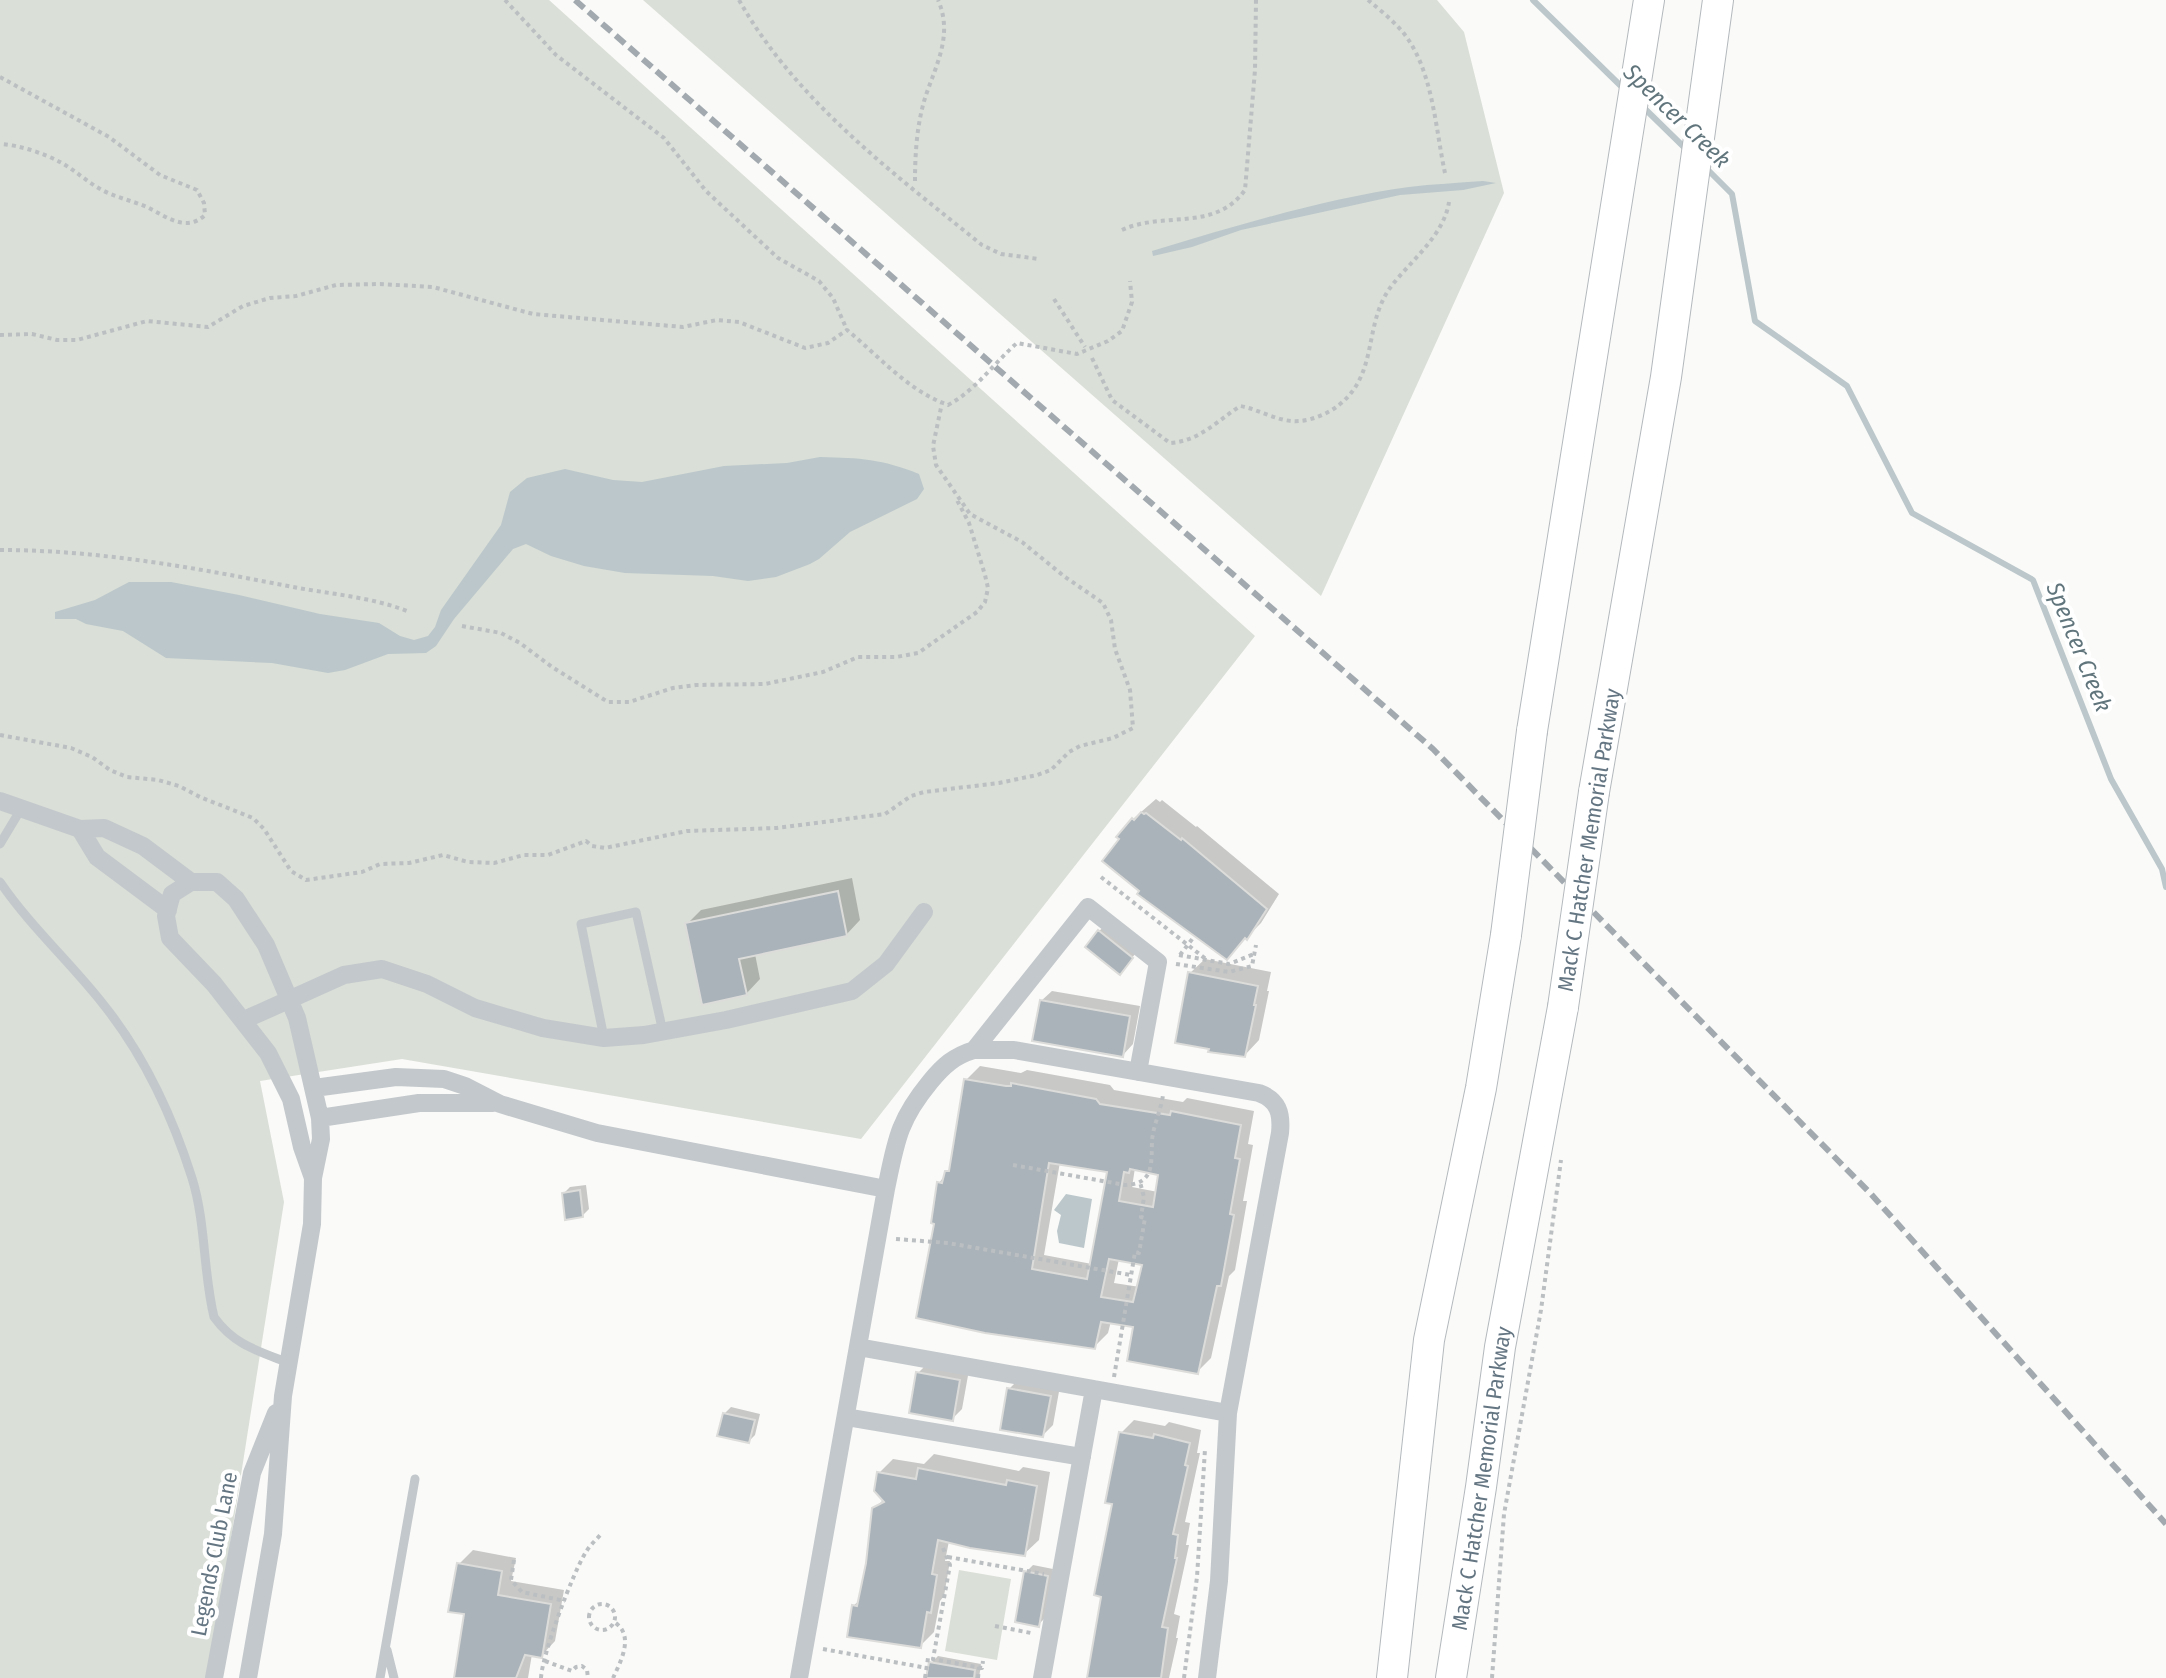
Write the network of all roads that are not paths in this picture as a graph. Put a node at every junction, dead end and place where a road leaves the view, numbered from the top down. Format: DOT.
graph roads {
  1 [pos="1649,0"];
  2 [pos="1718,2"];
  3 [pos="0,801"];
  4 [pos="21,809"];
  5 [pos="80,829"];
  6 [pos="0,844"];
  7 [pos="0,882"];
  8 [pos="191,882"];
  9 [pos="168,910"];
  10 [pos="924,912"];
  11 [pos="289,999"];
  12 [pos="244,1020"];
  13 [pos="663,1032"];
  14 [pos="604,1038"];
  15 [pos="974,1050"];
  16 [pos="1138,1072"];
  17 [pos="314,1088"];
  18 [pos="500,1104"];
  19 [pos="320,1118"];
  20 [pos="313,1178"];
  21 [pos="886,1189"];
  22 [pos="858,1347"];
  23 [pos="289,1363"];
  24 [pos="1103,1391"];
  25 [pos="283,1396"];
  26 [pos="1228,1413"];
  27 [pos="846,1417"];
  28 [pos="1082,1457"];
  29 [pos="415,1479"];
  30 [pos="386,1646"];
  31 [pos="804,1677"];
  32 [pos="214,1678"];
  33 [pos="248,1678"];
  34 [pos="380,1678"];
  35 [pos="394,1678"];
  36 [pos="1042,1678"];
  37 [pos="1207,1678"];
  38 [pos="1392,1678"];
  39 [pos="1451,1678"];
  1 -- 38 [label="highway, bridge"];
  2 -- 39 [label="highway, Mack C Hatcher Memorial Parkway, bridge"];
  3 -- 4 [label="street, Legends Club Lane"];
  4 -- 5 [label="street, Legends Club Lane"];
  4 -- 6 [label="lane"];
  5 -- 8 [label="street, Legends Club Lane"];
  5 -- 9 [label="street"];
  7 -- 23 [label="lane"];
  8 -- 9 [label="street"];
  8 -- 11 [label="street, Legends Club Lane"];
  9 -- 12 [label="street, Legends Club Lane"];
  10 -- 13 [label="street"];
  11 -- 12 [label="street"];
  11 -- 14 [label="street"];
  11 -- 17 [label="street, Legends Club Lane"];
  12 -- 20 [label="street, Legends Club Lane"];
  13 -- 14 [label="street"];
  13 -- 14 [label="lane"];
  15 -- 16 [label="street"];
  15 -- 16 [label="street"];
  15 -- 21 [label="street"];
  16 -- 26 [label="street"];
  17 -- 18 [label="street"];
  17 -- 19 [label="street, Legends Club Lane"];
  18 -- 19 [label="street"];
  18 -- 21 [label="street"];
  19 -- 20 [label="street, Legends Club Lane"];
  20 -- 23 [label="street, Legends Club Lane"];
  21 -- 22 [label="street"];
  22 -- 24 [label="street"];
  22 -- 27 [label="street"];
  23 -- 25 [label="street, Legends Club Lane"];
  24 -- 26 [label="street"];
  24 -- 28 [label="street"];
  25 -- 32 [label="street, Legends Club Lane"];
  25 -- 33 [label="street, Legends Club Lane"];
  26 -- 37 [label="street"];
  27 -- 28 [label="street"];
  27 -- 31 [label="street"];
  28 -- 36 [label="street"];
  29 -- 30 [label="lane"];
  30 -- 34 [label="lane"];
  30 -- 35 [label="lane"];
}
